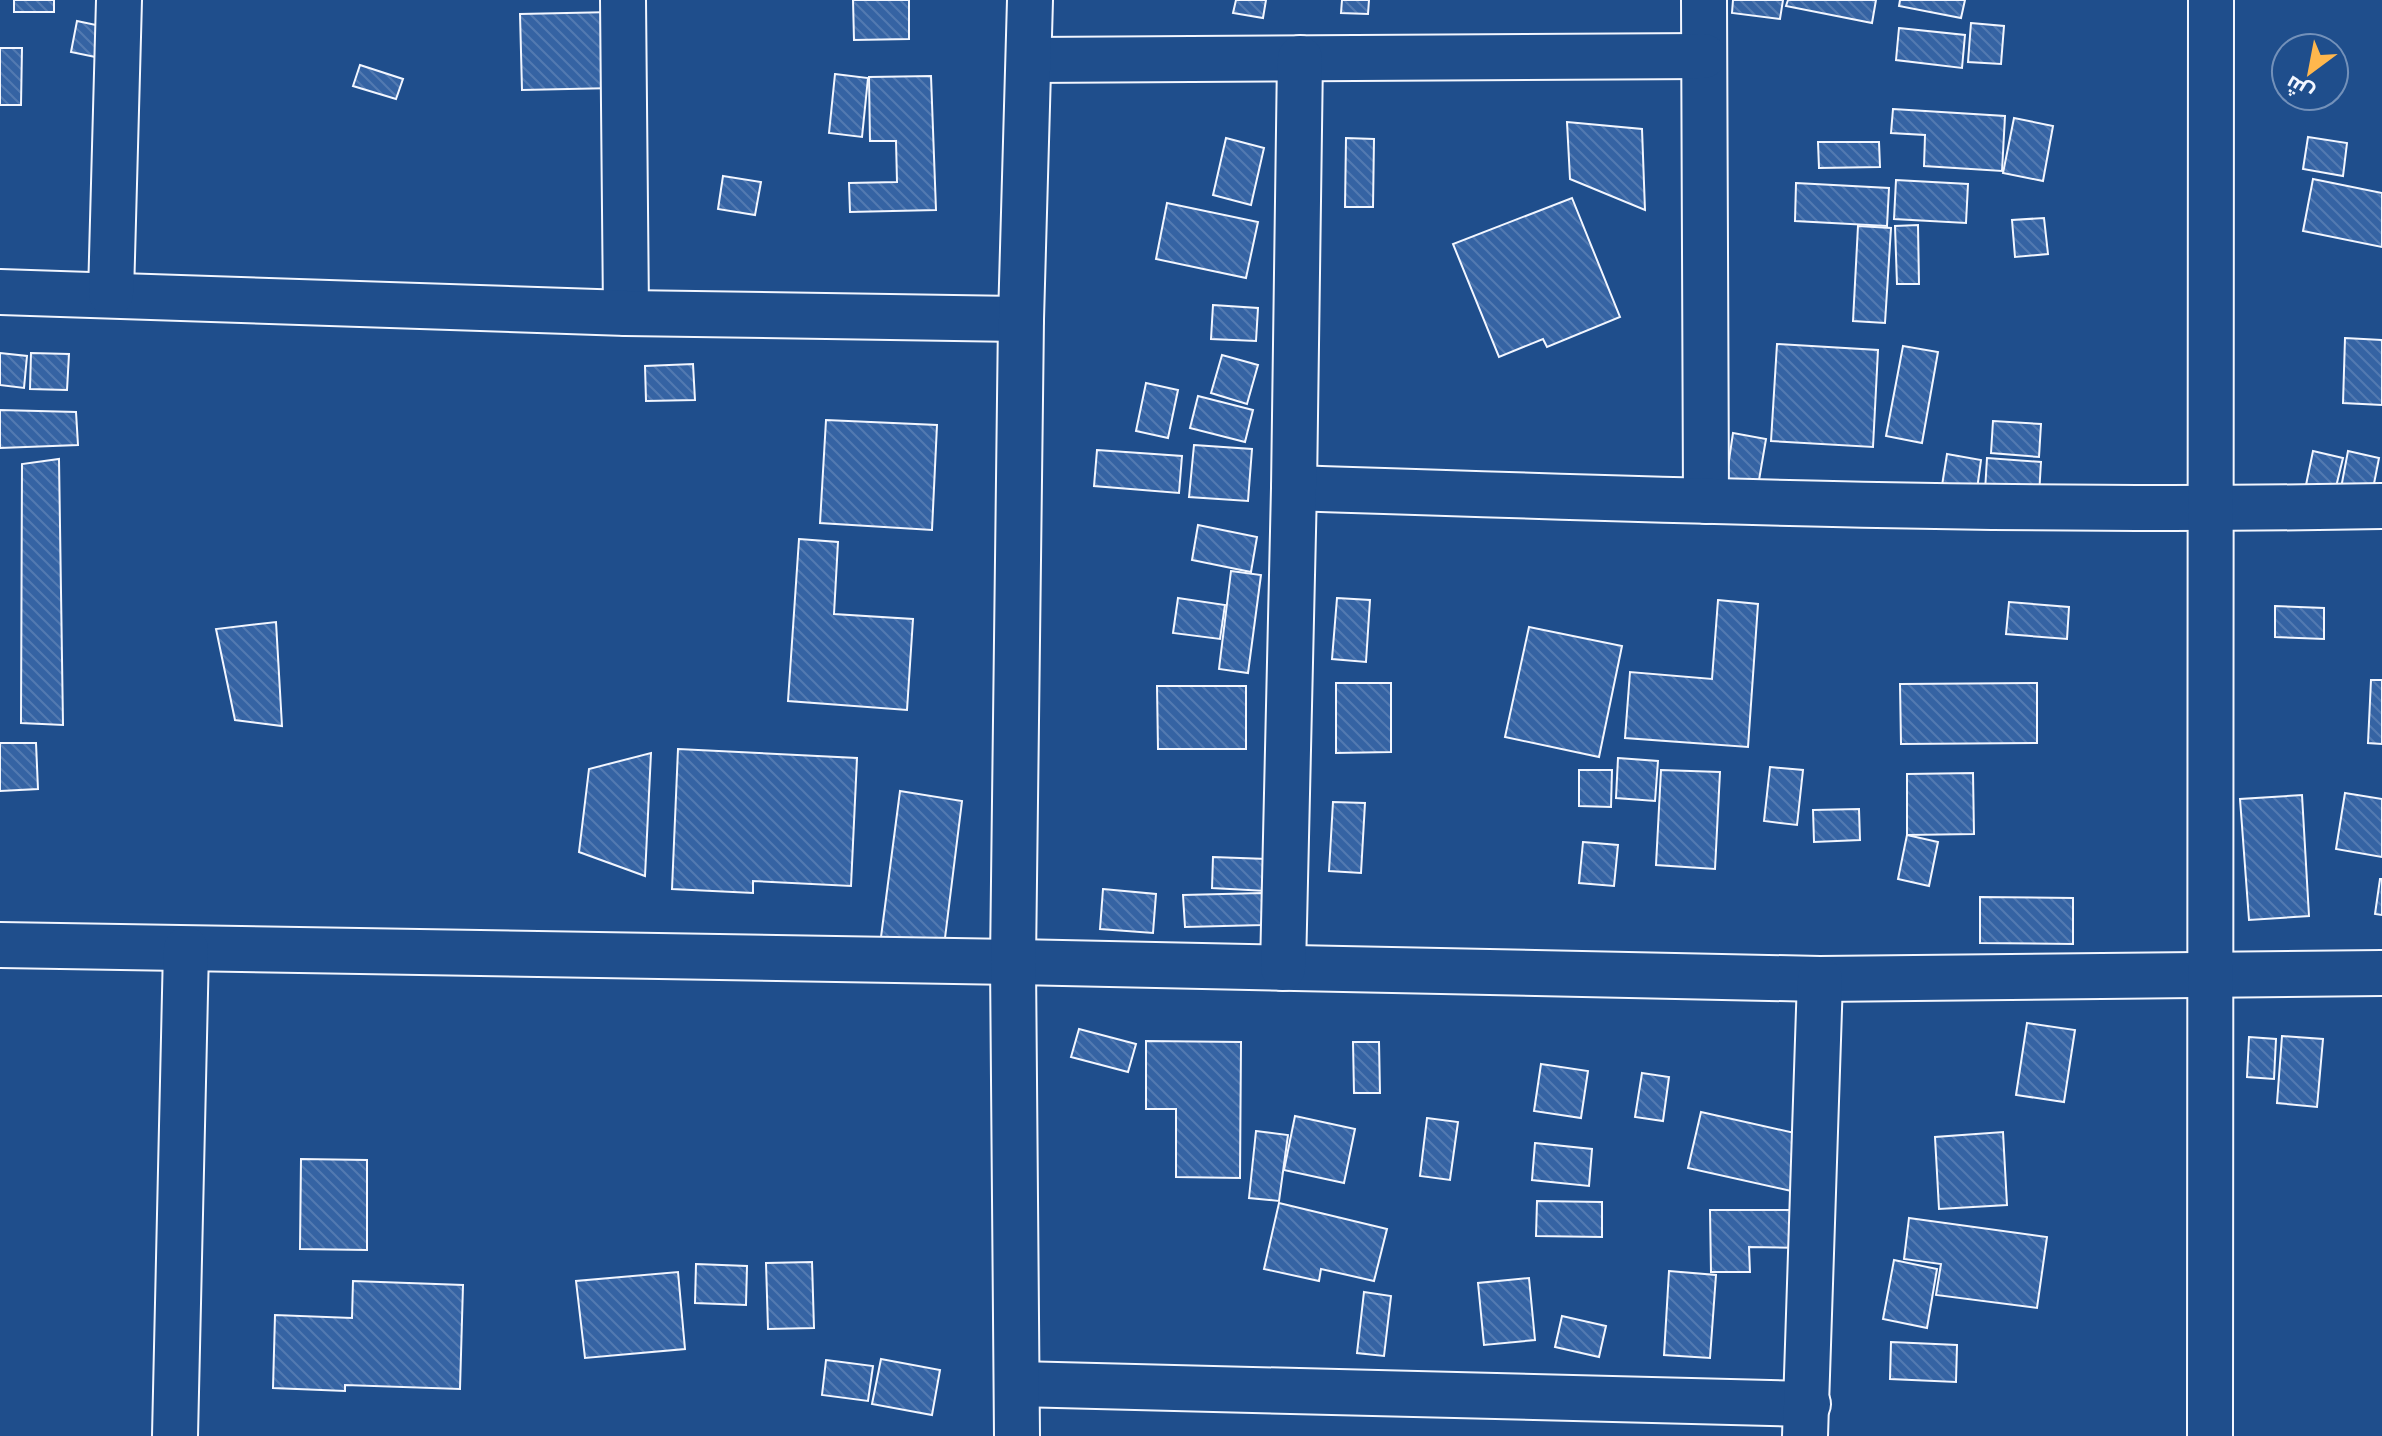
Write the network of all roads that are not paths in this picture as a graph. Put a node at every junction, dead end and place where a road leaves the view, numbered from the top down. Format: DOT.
graph roads {
  1 [pos="119,0"];
  2 [pos="623,0"];
  3 [pos="1030,0"];
  4 [pos="1704,0"];
  5 [pos="2211,0"];
  6 [pos="1704,56"];
  7 [pos="1300,58"];
  8 [pos="1030,60"];
  9 [pos="0,292"];
  10 [pos="111,294"];
  11 [pos="626,313"];
  12 [pos="1021,319"];
  13 [pos="1294,488"];
  14 [pos="1706,501"];
  15 [pos="2382,506"];
  16 [pos="2211,509"];
  17 [pos="0,945"];
  18 [pos="186,949"];
  19 [pos="1013,962"];
  20 [pos="1283,968"];
  21 [pos="2210,973"];
  22 [pos="2382,973"];
  23 [pos="1820,979"];
  24 [pos="1018,1384"];
  25 [pos="1806,1420"];
  26 [pos="175,1436"];
  27 [pos="1017,1436"];
  28 [pos="2210,1436"];
  1 -- 10 [label="street"];
  2 -- 11 [label="street"];
  3 -- 8 [label="street"];
  4 -- 6 [label="street"];
  5 -- 16 [label="street"];
  6 -- 7 [label="street"];
  6 -- 14 [label="street"];
  7 -- 8 [label="street"];
  7 -- 13 [label="street"];
  8 -- 12 [label="street"];
  9 -- 10 [label="street"];
  10 -- 11 [label="street"];
  11 -- 12 [label="street"];
  12 -- 19 [label="street"];
  13 -- 14 [label="street"];
  13 -- 20 [label="street"];
  14 -- 16 [label="street"];
  15 -- 16 [label="street"];
  16 -- 21 [label="street"];
  17 -- 18 [label="street"];
  18 -- 19 [label="street"];
  18 -- 26 [label="street"];
  19 -- 20 [label="street"];
  19 -- 24 [label="street"];
  20 -- 23 [label="street"];
  21 -- 22 [label="street"];
  21 -- 23 [label="street"];
  21 -- 28 [label="street"];
  23 -- 25 [label="street"];
  24 -- 25 [label="street"];
  24 -- 27 [label="street"];
}
